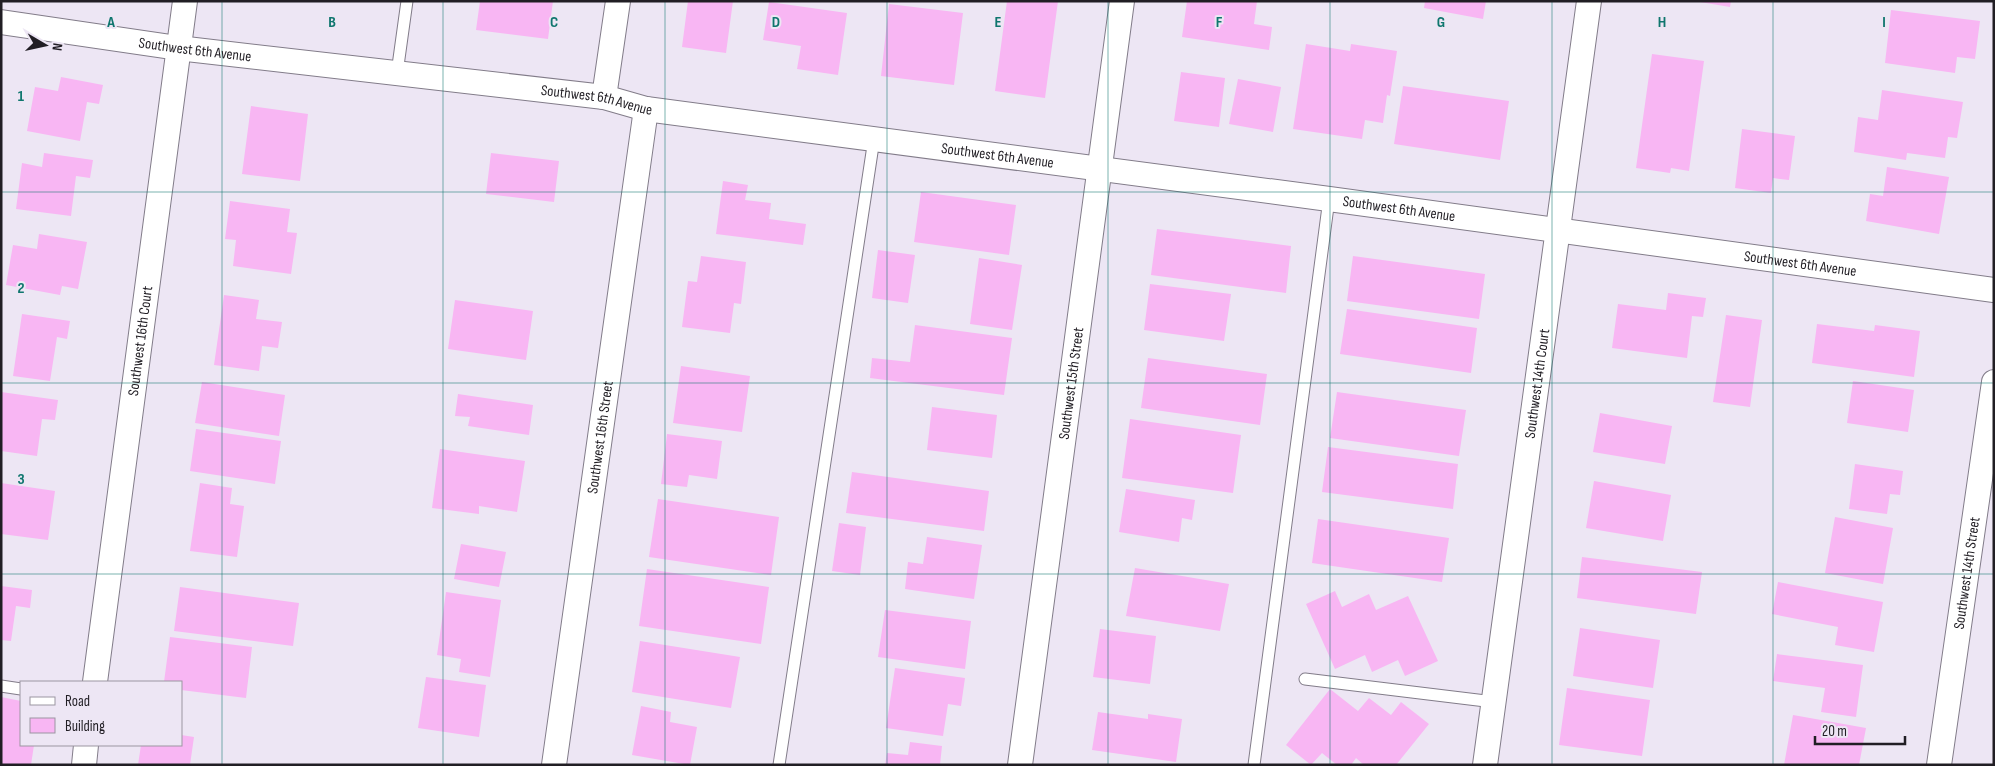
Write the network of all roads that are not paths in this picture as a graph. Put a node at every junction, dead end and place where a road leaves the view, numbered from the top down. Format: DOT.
graph roads {
  1 [pos="184,1"];
  2 [pos="407,1"];
  3 [pos="618,1"];
  4 [pos="1122,1"];
  5 [pos="1589,1"];
  6 [pos="1,22"];
  7 [pos="178,48"];
  8 [pos="397,73"];
  9 [pos="604,97"];
  10 [pos="646,108"];
  11 [pos="874,139"];
  12 [pos="1100,169"];
  13 [pos="1329,199"];
  14 [pos="1558,231"];
  15 [pos="1994,290"];
  16 [pos="1994,382"];
  17 [pos="1304,679"];
  18 [pos="95,681"];
  19 [pos="1,686"];
  20 [pos="20,689"];
  21 [pos="1494,702"];
  22 [pos="86,746"];
  23 [pos="84,765"];
  24 [pos="554,765"];
  25 [pos="779,765"];
  26 [pos="1020,765"];
  27 [pos="1254,765"];
  28 [pos="1485,765"];
  29 [pos="1939,765"];
  1 -- 7 [label="street, Southwest 16th Court"];
  2 -- 8 [label="lane"];
  3 -- 9 [label="street"];
  4 -- 12 [label="street, Southwest 15th Street"];
  5 -- 14 [label="street, Southwest 14th Court"];
  6 -- 7 [label="street, Southwest 6th Avenue"];
  7 -- 8 [label="street, Southwest 6th Avenue"];
  7 -- 18 [label="street, Southwest 16th Court"];
  8 -- 9 [label="street, Southwest 6th Avenue"];
  9 -- 10 [label="street, Southwest 6th Avenue"];
  10 -- 11 [label="street, Southwest 6th Avenue"];
  10 -- 24 [label="street, Southwest 16th Street"];
  11 -- 12 [label="street, Southwest 6th Avenue"];
  11 -- 25 [label="lane"];
  12 -- 13 [label="street, Southwest 6th Avenue"];
  12 -- 26 [label="street, Southwest 15th Street"];
  13 -- 14 [label="street, Southwest 6th Avenue"];
  13 -- 27 [label="lane"];
  14 -- 15 [label="street, Southwest 6th Avenue"];
  14 -- 21 [label="street, Southwest 14th Court"];
  16 -- 29 [label="street, Southwest 14th Street"];
  17 -- 21 [label="lane"];
  19 -- 20 [label="lane"];
  21 -- 28 [label="street, Southwest 14th Court"];
  22 -- 23 [label="street"];
}
